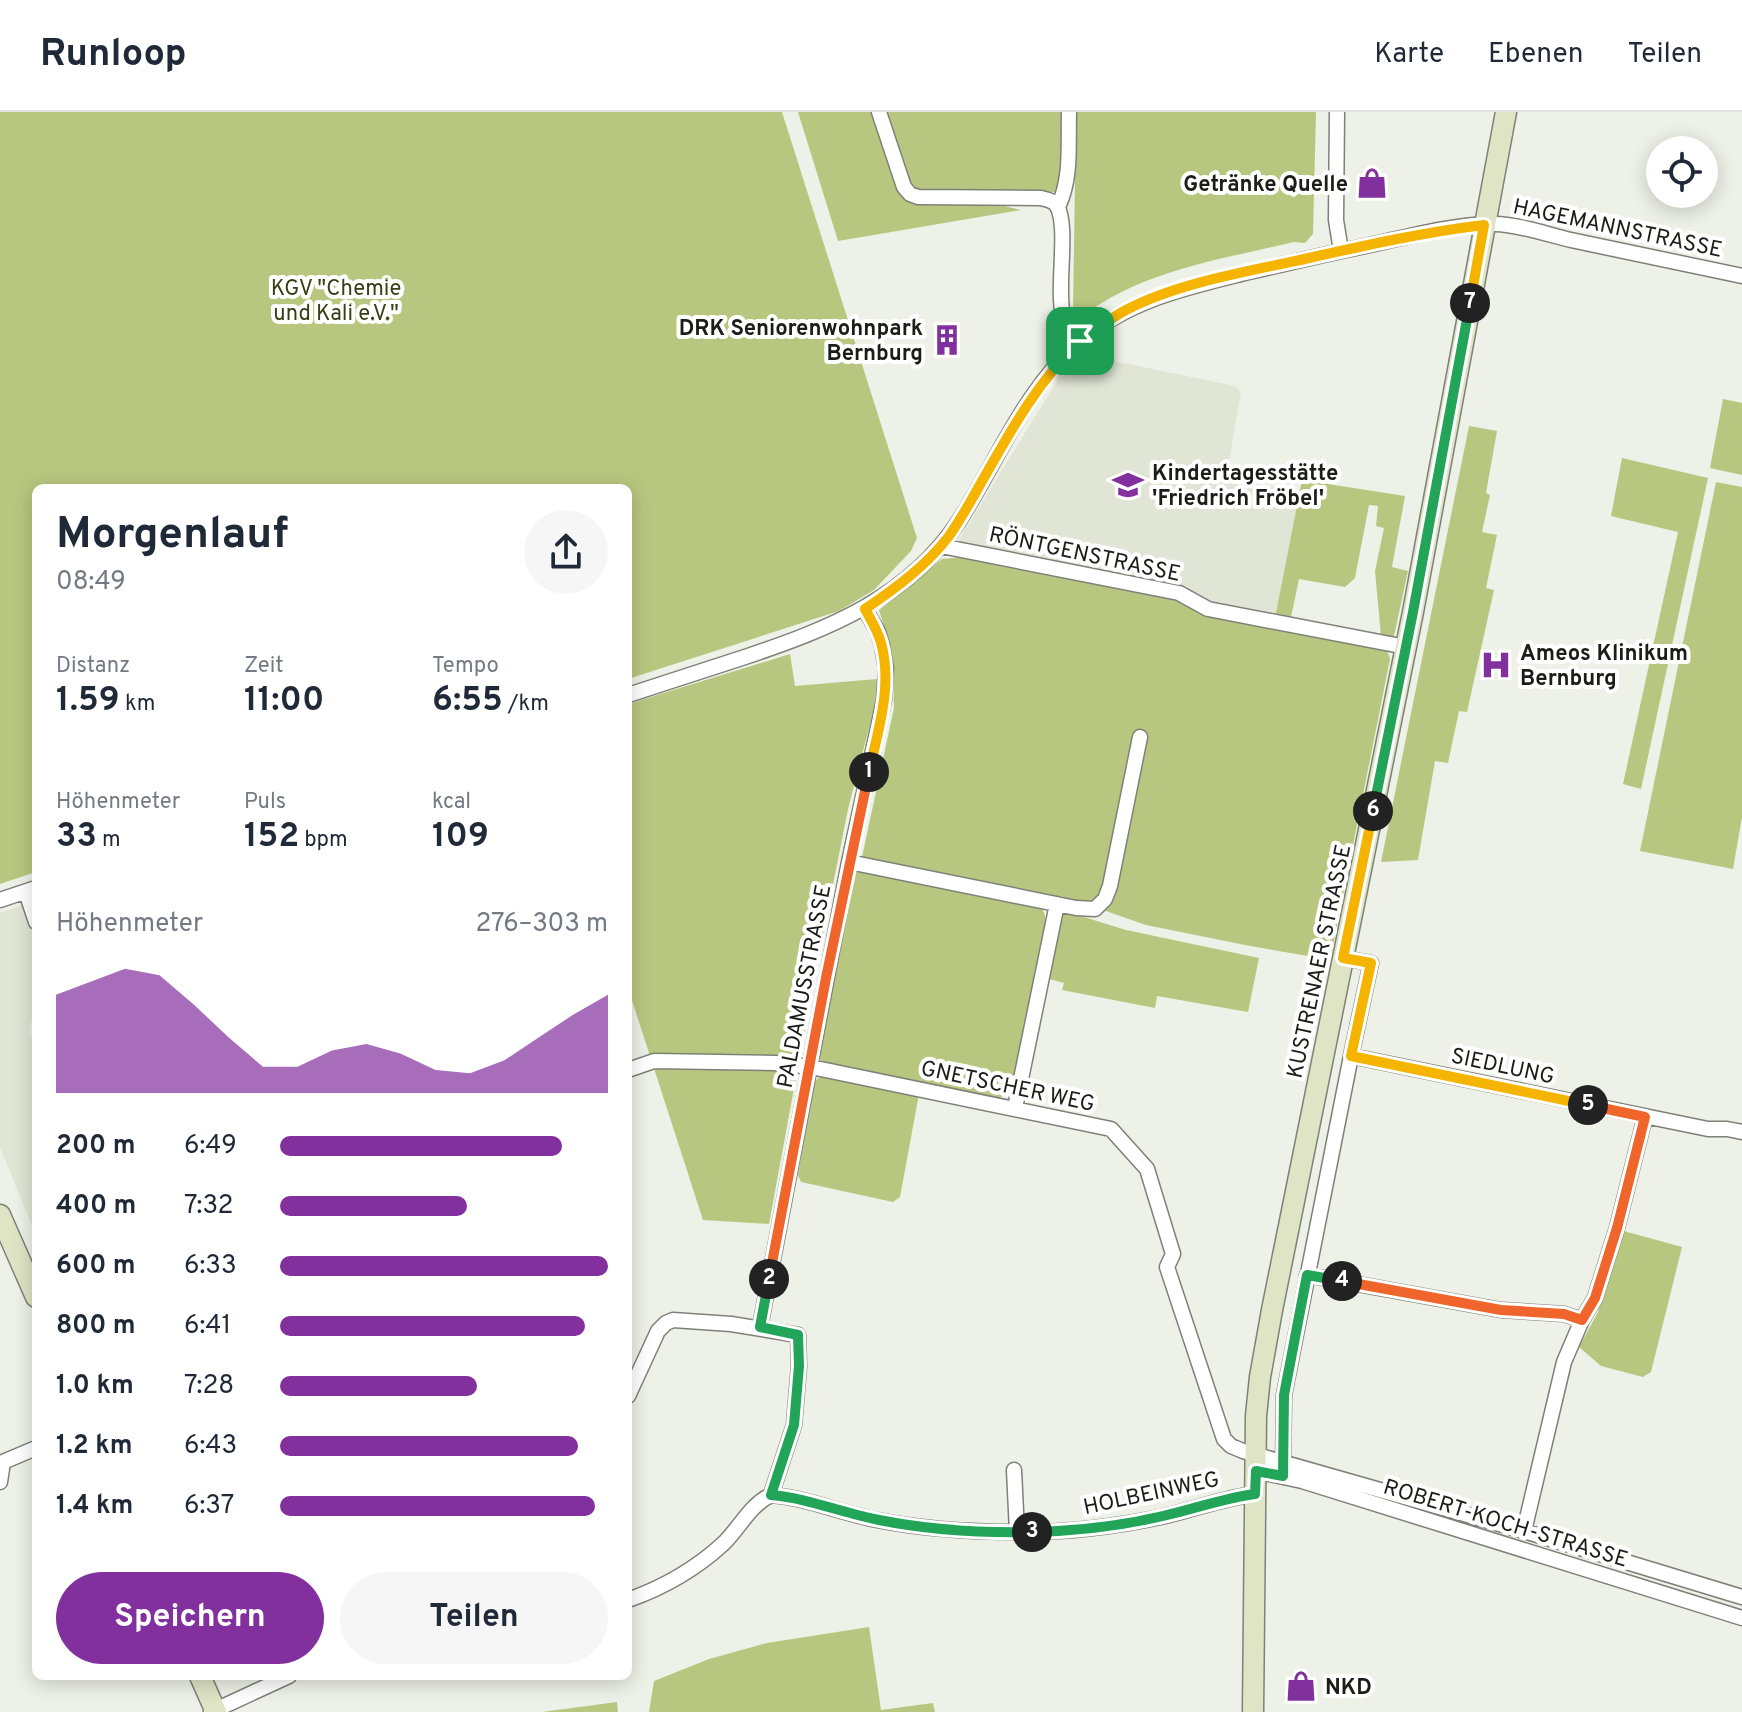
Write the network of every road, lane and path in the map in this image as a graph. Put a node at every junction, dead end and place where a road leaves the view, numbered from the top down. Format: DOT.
graph roads {
  1 [pos="879,112"];
  2 [pos="1069,112"];
  3 [pos="1337,112"];
  4 [pos="1506,112"];
  5 [pos="1058,207"];
  6 [pos="1484,225"];
  7 [pos="1341,251"];
  8 [pos="1742,276"];
  9 [pos="1080,341"];
  10 [pos="941,546"];
  11 [pos="865,609"];
  12 [pos="1406,647"];
  13 [pos="632,694"];
  14 [pos="1140,737"];
  15 [pos="849,862"];
  16 [pos="31,890"];
  17 [pos="0,900"];
  18 [pos="1057,904"];
  19 [pos="1343,958"];
  20 [pos="1351,1056"];
  21 [pos="811,1067"];
  22 [pos="632,1069"];
  23 [pos="1015,1108"];
  24 [pos="1645,1117"];
  25 [pos="1742,1132"];
  26 [pos="0,1215"];
  27 [pos="1307,1275"];
  28 [pos="32,1288"];
  29 [pos="1582,1320"];
  30 [pos="760,1327"];
  31 [pos="632,1387"];
  32 [pos="32,1450"];
  33 [pos="2,1461"];
  34 [pos="1256,1463"];
  35 [pos="1283,1469"];
  36 [pos="1014,1470"];
  37 [pos="0,1482"];
  38 [pos="1331,1482"];
  39 [pos="1255,1494"];
  40 [pos="771,1495"];
  41 [pos="1524,1531"];
  42 [pos="1017,1532"];
  43 [pos="1742,1597"];
  44 [pos="632,1598"];
  45 [pos="1742,1618"];
  46 [pos="202,1680"];
  47 [pos="280,1680"];
  48 [pos="214,1711"];
  49 [pos="1253,1712"];
  1 -- 5 [label="street"];
  2 -- 5 [label="street"];
  3 -- 7 [label="street"];
  4 -- 6 [label="street, KUSTRENAER STRASSE"];
  5 -- 9 [label="street"];
  6 -- 7 [label="street, HAGEMANNSTRASSE"];
  6 -- 8 [label="street, HAGEMANNSTRASSE"];
  6 -- 12 [label="street, KUSTRENAER STRASSE"];
  7 -- 9 [label="street, HAGEMANNSTRASSE"];
  9 -- 10 [label="street, HAGEMANNSTRASSE"];
  10 -- 11 [label="street, HAGEMANNSTRASSE"];
  10 -- 12 [label="street, RÖNTGENSTRASSE"];
  11 -- 13 [label="street, HAGEMANNSTRASSE"];
  11 -- 15 [label="street, PALDAMUSSTRASSE"];
  12 -- 19 [label="street, KUSTRENAER STRASSE"];
  14 -- 18 [label="street"];
  15 -- 18 [label="street"];
  15 -- 21 [label="street, PALDAMUSSTRASSE"];
  16 -- 17 [label="street"];
  18 -- 23 [label="street"];
  19 -- 20 [label="street"];
  19 -- 34 [label="street, KUSTRENAER STRASSE"];
  20 -- 24 [label="street, SIEDLUNG"];
  20 -- 27 [label="street"];
  21 -- 22 [label="street, GNETSCHER WEG"];
  21 -- 23 [label="street, GNETSCHER WEG"];
  21 -- 30 [label="street, PALDAMUSSTRASSE"];
  23 -- 34 [label="street, GNETSCHER WEG"];
  24 -- 25 [label="street, SIEDLUNG"];
  24 -- 29 [label="street"];
  26 -- 28 [label="street"];
  27 -- 29 [label="street"];
  27 -- 35 [label="street"];
  29 -- 41 [label="street"];
  30 -- 31 [label="street"];
  30 -- 40 [label="street"];
  32 -- 33 [label="street"];
  33 -- 37 [label="street"];
  34 -- 35 [label="street"];
  34 -- 39 [label="street, KUSTRENAER STRASSE"];
  35 -- 38 [label="street"];
  36 -- 42 [label="street"];
  38 -- 41 [label="street"];
  38 -- 45 [label="street, ROBERT-KOCH-STRASSE"];
  39 -- 42 [label="street, HOLBEINWEG"];
  39 -- 49 [label="street, KUSTRENAER STRASSE"];
  40 -- 42 [label="street, HOLBEINWEG"];
  40 -- 44 [label="street"];
  41 -- 43 [label="street"];
  46 -- 48 [label="street"];
  47 -- 48 [label="street"];
}
